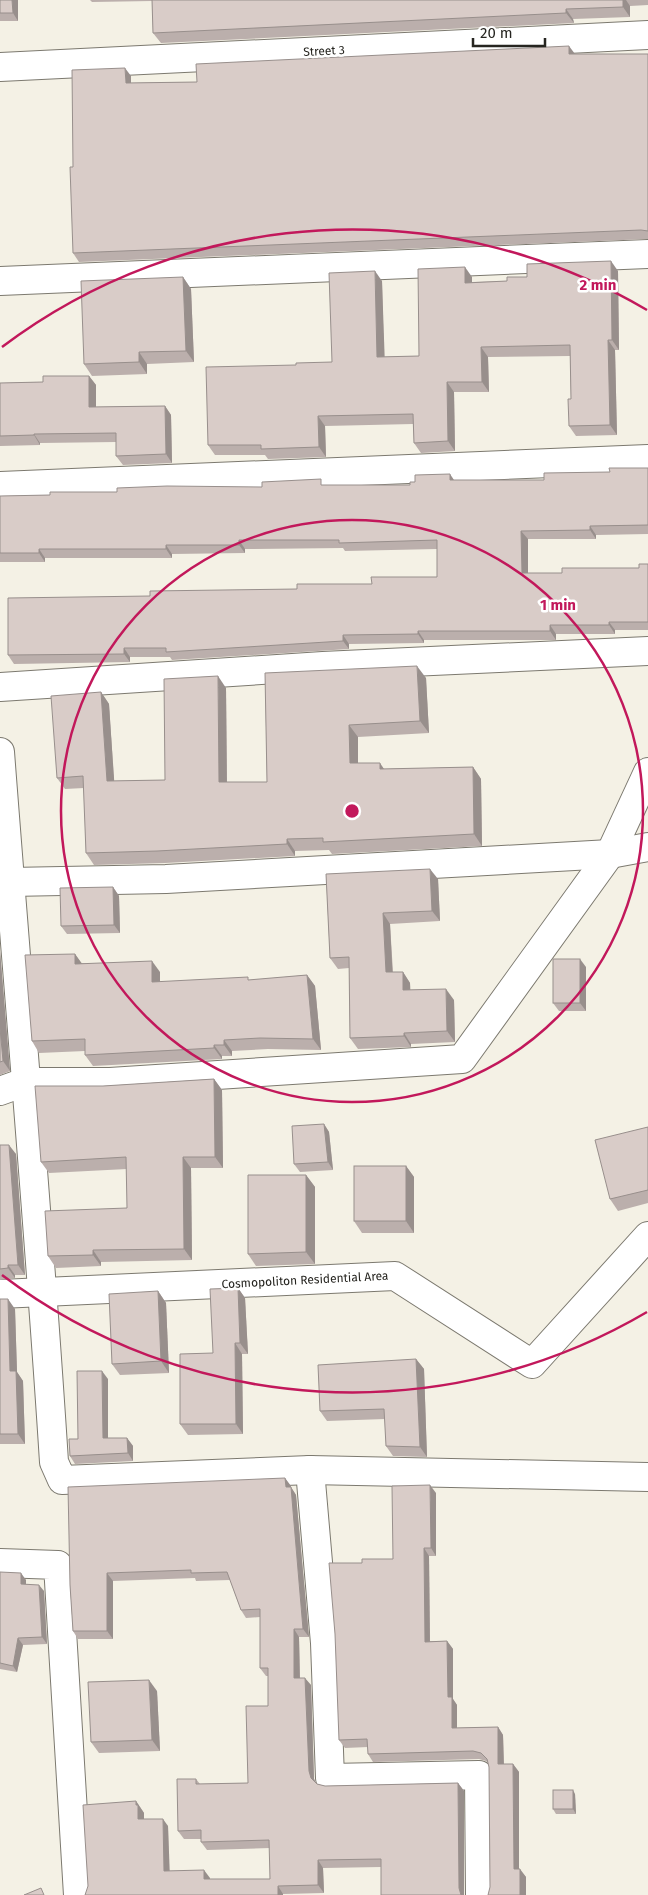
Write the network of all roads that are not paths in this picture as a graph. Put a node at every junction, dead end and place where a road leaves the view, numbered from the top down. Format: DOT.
graph roads {
  1 [pos="648,35"];
  2 [pos="0,67"];
  3 [pos="648,254"];
  4 [pos="0,281"];
  5 [pos="648,459"];
  6 [pos="0,486"];
  7 [pos="648,651"];
  8 [pos="0,687"];
  9 [pos="0,752"];
  10 [pos="648,772"];
  11 [pos="648,848"];
  12 [pos="610,854"];
  13 [pos="5,883"];
  14 [pos="12,1087"];
  15 [pos="648,1236"];
  16 [pos="43,1292"];
  17 [pos="0,1294"];
  18 [pos="310,1470"];
  19 [pos="648,1477"];
  20 [pos="0,1563"];
  21 [pos="78,1895"];
  22 [pos="480,1895"];
  1 -- 2 [label="street, Street 3"];
  3 -- 4 [label="street"];
  5 -- 6 [label="street"];
  7 -- 8 [label="street"];
  9 -- 13 [label="street"];
  10 -- 12 [label="street"];
  11 -- 12 [label="street"];
  12 -- 13 [label="street"];
  12 -- 14 [label="street"];
  13 -- 14 [label="street"];
  14 -- 16 [label="street"];
  15 -- 16 [label="street, Cosmopoliton Residential Area"];
  16 -- 17 [label="street, Cosmopoliton Residential Area"];
  16 -- 18 [label="street"];
  18 -- 19 [label="street"];
  18 -- 22 [label="street"];
  20 -- 21 [label="street"];
}
